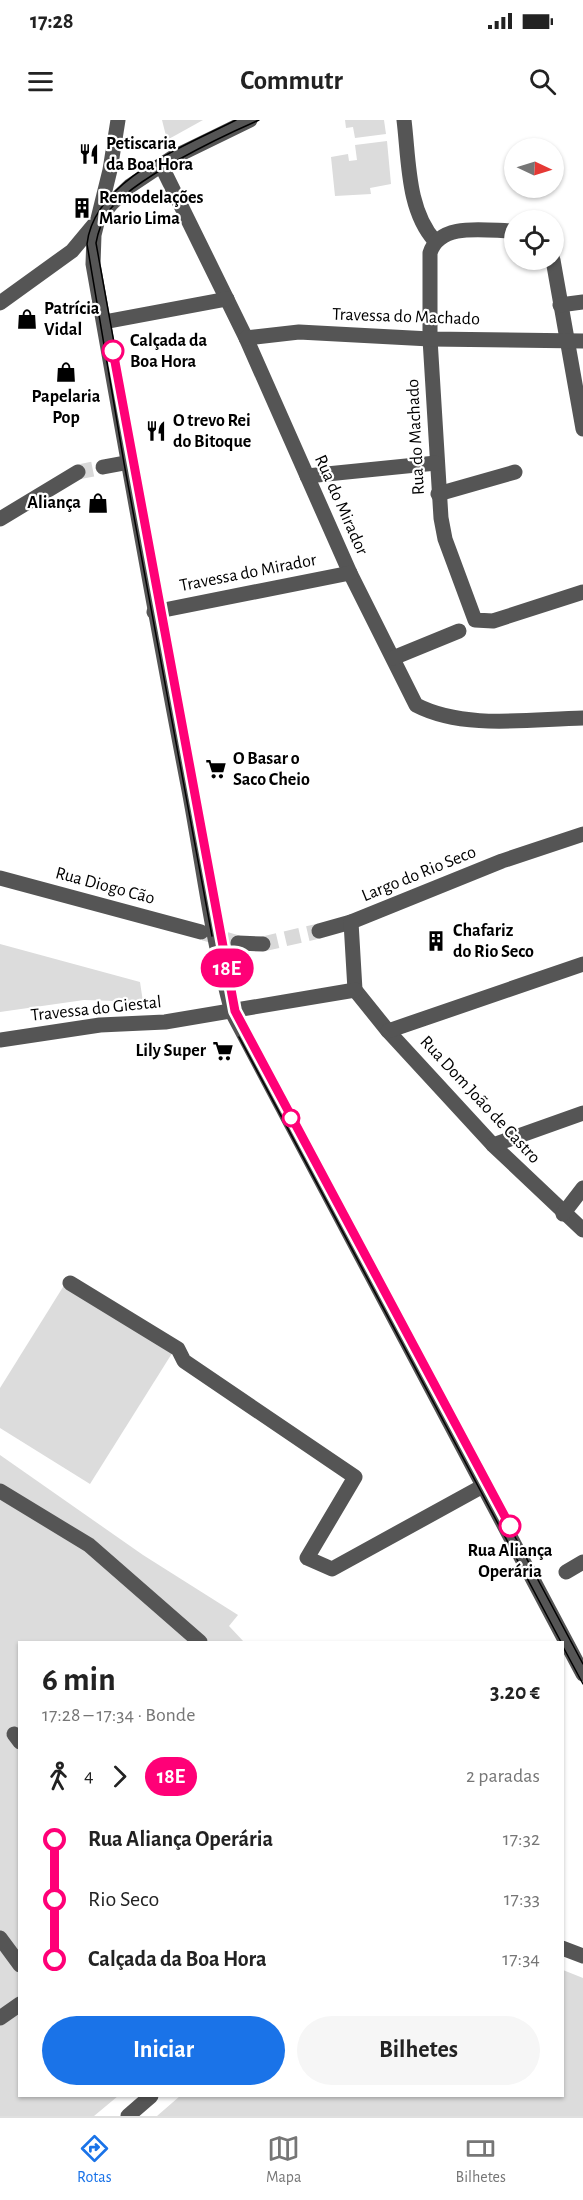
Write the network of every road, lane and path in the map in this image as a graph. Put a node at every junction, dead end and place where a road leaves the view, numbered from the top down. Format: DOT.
graph roads {
  1 [pos="250,120"];
  2 [pos="404,120"];
  3 [pos="114,121"];
  4 [pos="161,165"];
  5 [pos="98,222"];
  6 [pos="504,231"];
  7 [pos="435,241"];
  8 [pos="555,270"];
  9 [pos="227,298"];
  10 [pos="583,302"];
  11 [pos="0,303"];
  12 [pos="560,305"];
  13 [pos="104,322"];
  14 [pos="246,338"];
  15 [pos="430,339"];
  16 [pos="565,339"];
  17 [pos="583,341"];
  18 [pos="583,429"];
  19 [pos="130,462"];
  20 [pos="436,463"];
  21 [pos="103,467"];
  22 [pos="78,472"];
  23 [pos="515,472"];
  24 [pos="307,476"];
  25 [pos="438,495"];
  26 [pos="0,519"];
  27 [pos="350,573"];
  28 [pos="583,592"];
  29 [pos="154,612"];
  30 [pos="459,632"];
  31 [pos="393,658"];
  32 [pos="583,718"];
  33 [pos="583,834"];
  34 [pos="0,878"];
  35 [pos="351,922"];
  36 [pos="319,931"];
  37 [pos="201,932"];
  38 [pos="238,943"];
  39 [pos="263,944"];
  40 [pos="583,964"];
  41 [pos="355,990"];
  42 [pos="232,1012"];
  43 [pos="388,1031"];
  44 [pos="0,1040"];
  45 [pos="583,1113"];
  46 [pos="493,1145"];
  47 [pos="583,1188"];
  48 [pos="563,1214"];
  49 [pos="583,1230"];
  50 [pos="70,1283"];
  51 [pos="483,1486"];
  52 [pos="0,1491"];
  53 [pos="583,1562"];
  54 [pos="566,1572"];
  55 [pos="199,1641"];
  56 [pos="583,1674"];
  57 [pos="0,1938"];
  58 [pos="564,1949"];
  59 [pos="583,1956"];
  60 [pos="18,1960"];
  61 [pos="18,2005"];
  62 [pos="0,2018"];
  63 [pos="150,2097"];
  64 [pos="128,2116"];
  1 -- 4 [label="street"];
  2 -- 7 [label="street"];
  3 -- 5 [label="street"];
  4 -- 5 [label="street"];
  4 -- 9 [label="street, Rua do Mirador"];
  5 -- 11 [label="street"];
  5 -- 13 [label="street"];
  6 -- 7 [label="street"];
  7 -- 15 [label="street, Rua do Machado"];
  8 -- 12 [label="street"];
  9 -- 13 [label="street"];
  9 -- 14 [label="street, Rua do Mirador"];
  10 -- 12 [label="street"];
  12 -- 16 [label="street"];
  13 -- 19 [label="street"];
  14 -- 15 [label="street, Travessa do Machado"];
  14 -- 24 [label="street, Rua do Mirador"];
  15 -- 16 [label="street, Travessa do Machado"];
  15 -- 20 [label="street, Rua do Machado"];
  16 -- 17 [label="street, Travessa do Machado"];
  16 -- 18 [label="street"];
  19 -- 21 [label="street"];
  19 -- 29 [label="street"];
  20 -- 24 [label="street"];
  20 -- 25 [label="street, Rua do Machado"];
  22 -- 26 [label="street"];
  23 -- 25 [label="street"];
  24 -- 27 [label="street, Rua do Mirador"];
  25 -- 28 [label="street, Rua do Machado"];
  27 -- 29 [label="street, Travessa do Mirador"];
  27 -- 31 [label="street, Rua do Mirador"];
  29 -- 42 [label="street"];
  30 -- 31 [label="street"];
  31 -- 32 [label="street, Rua do Mirador"];
  33 -- 35 [label="street, Largo do Rio Seco"];
  34 -- 37 [label="street, Rua Diogo Cão"];
  35 -- 36 [label="street, Largo do Rio Seco"];
  35 -- 41 [label="street, Largo do Rio Seco"];
  38 -- 39 [label="street"];
  40 -- 43 [label="street"];
  41 -- 42 [label="street"];
  41 -- 43 [label="street, Rua Dom João de Castro"];
  42 -- 44 [label="street, Travessa do Giestal"];
  42 -- 51 [label="street"];
  43 -- 46 [label="street, Rua Dom João de Castro"];
  45 -- 46 [label="street"];
  46 -- 48 [label="street, Rua Dom João de Castro"];
  47 -- 48 [label="street"];
  48 -- 49 [label="street, Rua Dom João de Castro"];
  50 -- 51 [label="street"];
  51 -- 56 [label="street"];
  52 -- 55 [label="street"];
  53 -- 54 [label="street"];
  57 -- 60 [label="street"];
  58 -- 59 [label="street"];
  61 -- 62 [label="street"];
  63 -- 64 [label="street"];
}
